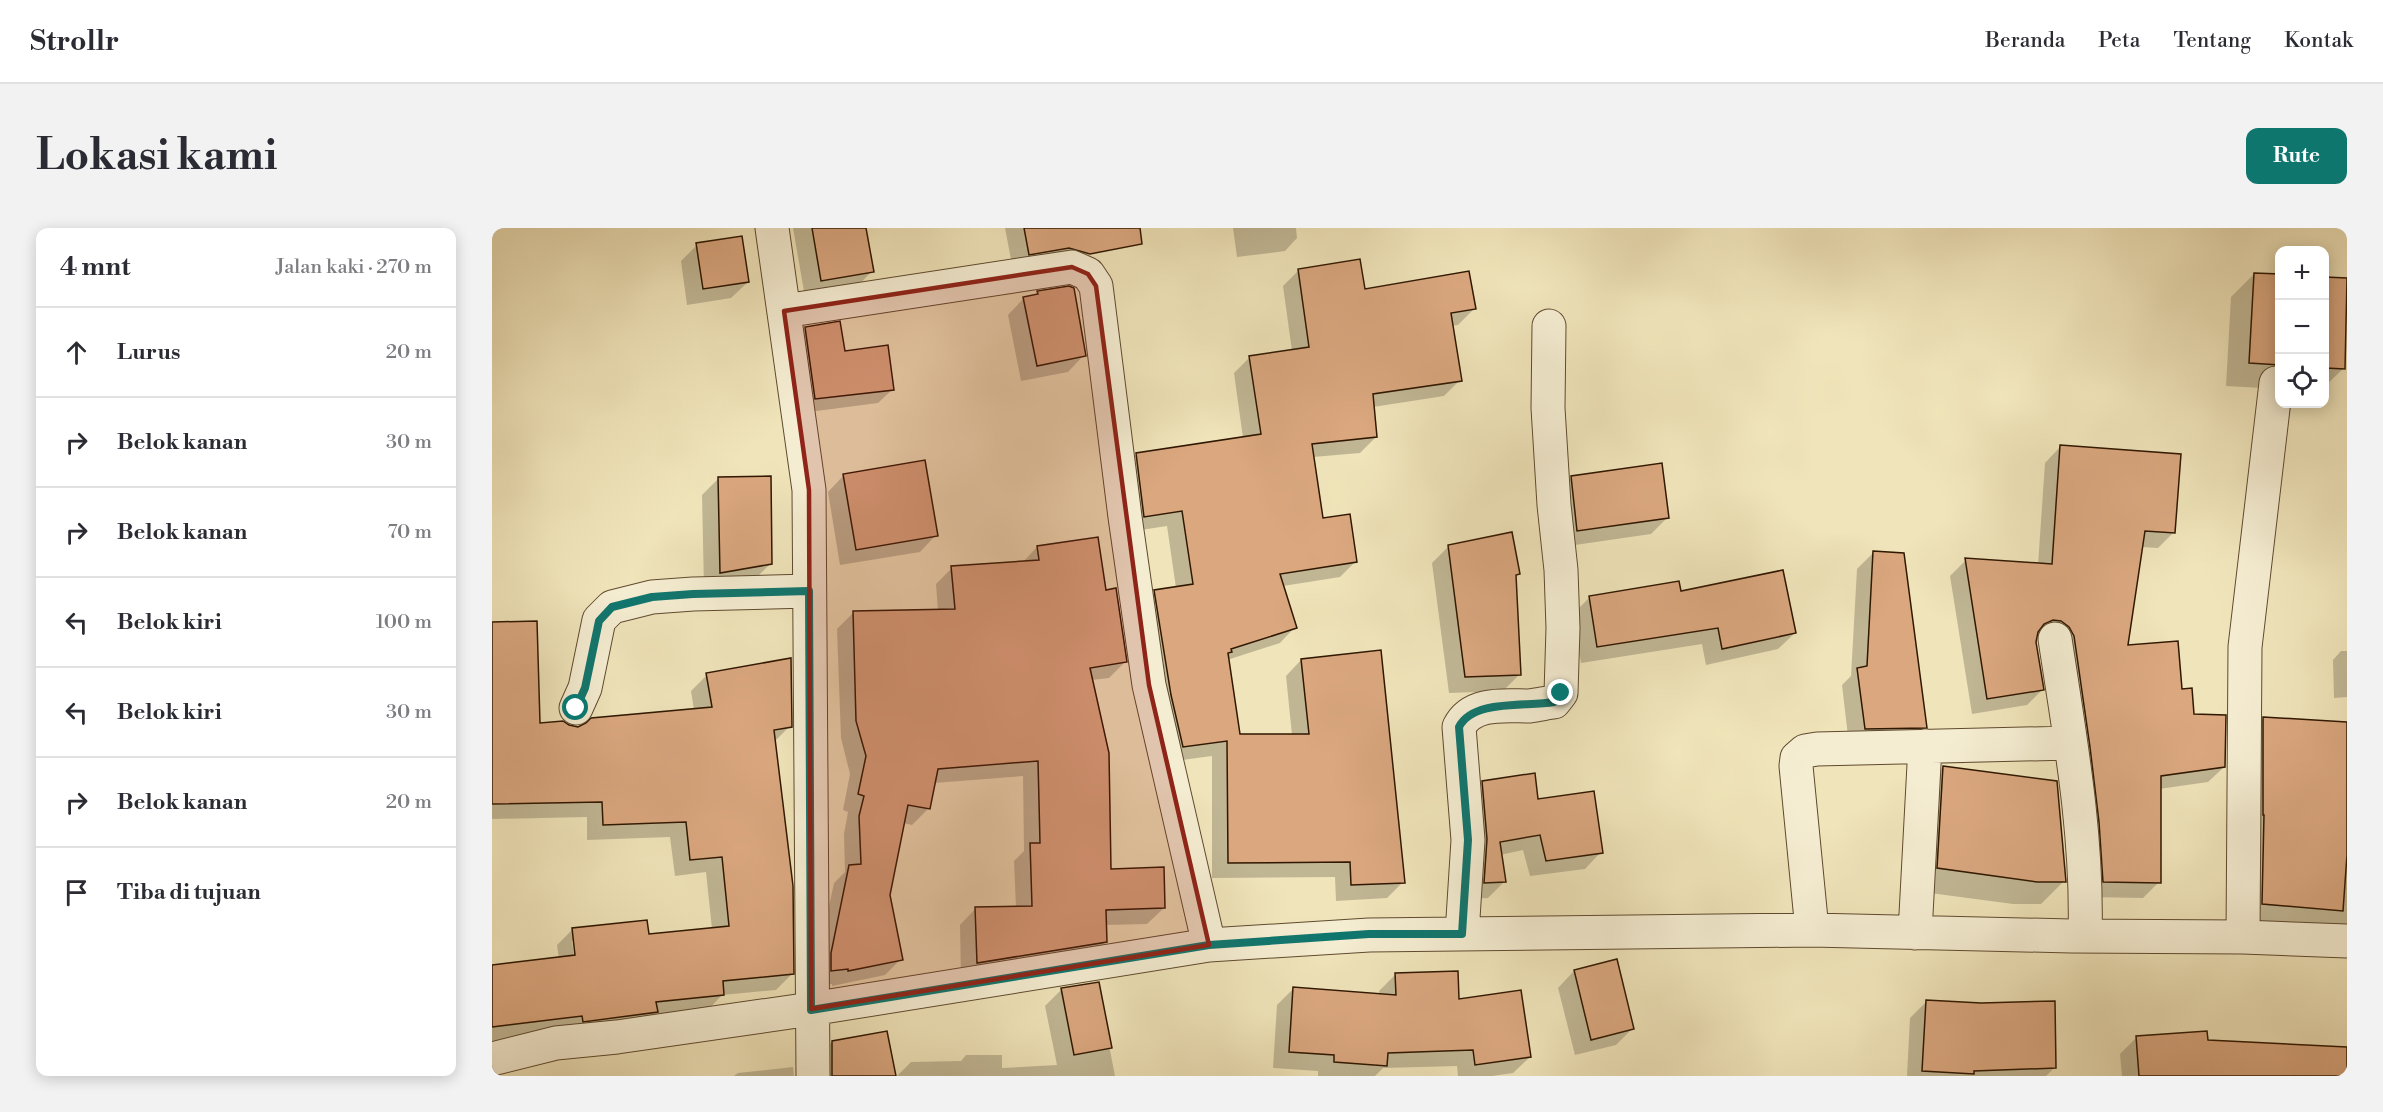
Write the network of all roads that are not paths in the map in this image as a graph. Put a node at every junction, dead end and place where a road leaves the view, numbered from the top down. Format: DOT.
graph roads {
  1 [pos="771,228"];
  2 [pos="784,310"];
  3 [pos="1549,326"];
  4 [pos="2275,392"];
  5 [pos="809,591"];
  6 [pos="2055,639"];
  7 [pos="576,708"];
  8 [pos="2070,743"];
  9 [pos="1925,746"];
  10 [pos="1812,930"];
  11 [pos="1915,933"];
  12 [pos="1462,934"];
  13 [pos="2085,936"];
  14 [pos="2244,937"];
  15 [pos="2347,941"];
  16 [pos="1209,945"];
  17 [pos="811,1010"];
  18 [pos="492,1059"];
  19 [pos="813,1076"];
  1 -- 2 [label="street"];
  2 -- 5 [label="street"];
  2 -- 16 [label="street"];
  3 -- 12 [label="street"];
  4 -- 14 [label="street"];
  5 -- 7 [label="street"];
  5 -- 17 [label="street"];
  6 -- 8 [label="street"];
  8 -- 9 [label="street"];
  8 -- 13 [label="street"];
  9 -- 10 [label="street"];
  9 -- 11 [label="street"];
  10 -- 11 [label="street"];
  10 -- 12 [label="street"];
  11 -- 13 [label="street"];
  12 -- 16 [label="street"];
  13 -- 14 [label="street"];
  14 -- 15 [label="street"];
  16 -- 17 [label="street"];
  17 -- 18 [label="street"];
  17 -- 19 [label="street"];
}
